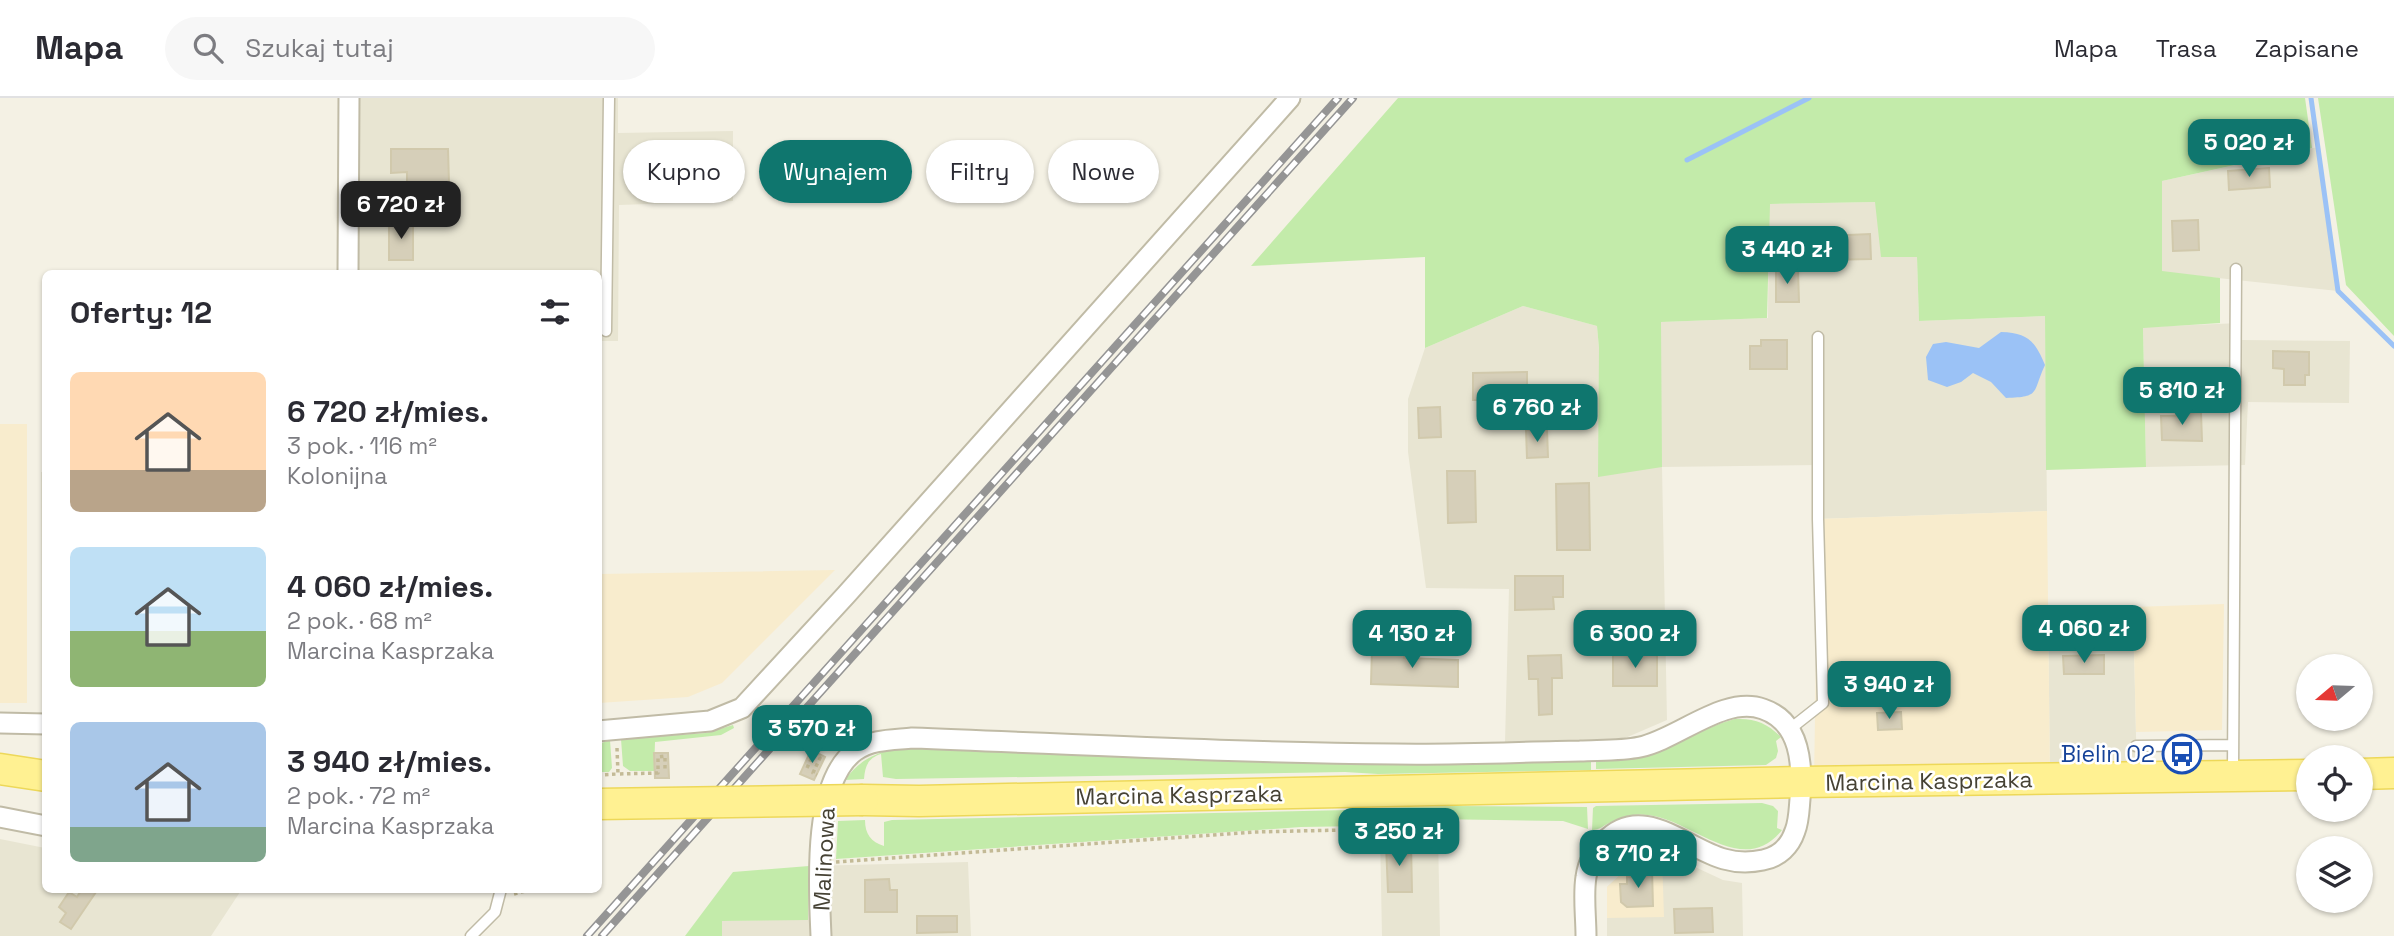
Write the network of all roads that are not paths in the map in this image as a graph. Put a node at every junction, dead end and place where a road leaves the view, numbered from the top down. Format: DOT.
graph roads {
  1 [pos="349,98"];
  2 [pos="608,98"];
  3 [pos="1290,98"];
  4 [pos="2236,269"];
  5 [pos="348,270"];
  6 [pos="606,331"];
  7 [pos="1818,338"];
  8 [pos="0,723"];
  9 [pos="42,724"];
  10 [pos="1790,729"];
  11 [pos="607,730"];
  12 [pos="2233,745"];
  13 [pos="2136,746"];
  14 [pos="0,769"];
  15 [pos="2373,774"];
  16 [pos="2394,774"];
  17 [pos="42,775"];
  18 [pos="2296,775"];
  19 [pos="2233,776"];
  20 [pos="831,782"];
  21 [pos="1801,782"];
  22 [pos="602,804"];
  23 [pos="0,817"];
  24 [pos="42,825"];
  25 [pos="500,893"];
  26 [pos="471,936"];
  27 [pos="821,936"];
  28 [pos="1586,936"];
  1 -- 5 [label="street"];
  2 -- 6 [label="lane"];
  3 -- 11 [label="street"];
  4 -- 12 [label="lane"];
  7 -- 10 [label="lane"];
  8 -- 9 [label="street"];
  10 -- 20 [label="street, Marcina Kasprzaka"];
  10 -- 21 [label="street, Marcina Kasprzaka"];
  12 -- 13 [label="lane"];
  12 -- 19 [label="lane"];
  14 -- 17 [label="main road"];
  15 -- 16 [label="main road"];
  18 -- 19 [label="main road, Marcina Kasprzaka"];
  19 -- 21 [label="main road, Marcina Kasprzaka"];
  20 -- 27 [label="street, Malinowa"];
  21 -- 22 [label="main road, Marcina Kasprzaka, bridge"];
  21 -- 28 [label="street"];
  23 -- 24 [label="street"];
  25 -- 26 [label="lane"];
}
